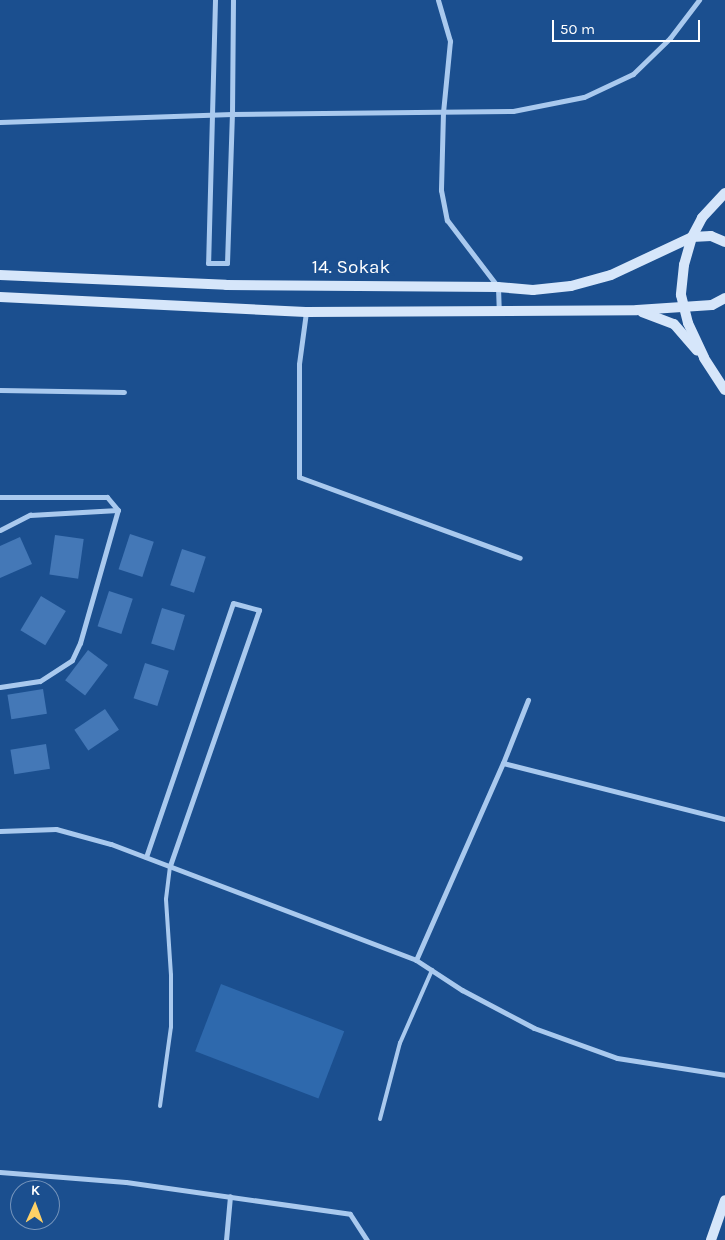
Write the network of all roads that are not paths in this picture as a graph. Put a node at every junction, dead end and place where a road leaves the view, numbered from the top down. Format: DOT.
graph roads {
  1 [pos="215,0"];
  2 [pos="233,0"];
  3 [pos="438,0"];
  4 [pos="699,0"];
  5 [pos="443,112"];
  6 [pos="232,114"];
  7 [pos="213,115"];
  8 [pos="0,122"];
  9 [pos="725,193"];
  10 [pos="692,236"];
  11 [pos="725,242"];
  12 [pos="0,275"];
  13 [pos="498,287"];
  14 [pos="0,297"];
  15 [pos="725,298"];
  16 [pos="684,308"];
  17 [pos="637,310"];
  18 [pos="306,312"];
  19 [pos="499,312"];
  20 [pos="704,358"];
  21 [pos="0,390"];
  22 [pos="725,390"];
  23 [pos="124,392"];
  24 [pos="0,497"];
  25 [pos="118,510"];
  26 [pos="0,530"];
  27 [pos="520,558"];
  28 [pos="0,687"];
  29 [pos="528,700"];
  30 [pos="503,763"];
  31 [pos="725,819"];
  32 [pos="0,831"];
  33 [pos="146,857"];
  34 [pos="170,866"];
  35 [pos="416,960"];
  36 [pos="432,970"];
  37 [pos="725,1075"];
  38 [pos="160,1106"];
  39 [pos="380,1119"];
  40 [pos="0,1172"];
  41 [pos="230,1196"];
  42 [pos="725,1200"];
  43 [pos="226,1240"];
  44 [pos="367,1240"];
  45 [pos="711,1240"];
  1 -- 7 [label="street"];
  2 -- 6 [label="street"];
  3 -- 5 [label="street"];
  4 -- 5 [label="street"];
  5 -- 6 [label="street"];
  5 -- 13 [label="street"];
  6 -- 7 [label="street"];
  6 -- 7 [label="street"];
  7 -- 8 [label="street"];
  9 -- 10 [label="street"];
  10 -- 11 [label="street"];
  10 -- 13 [label="street, 14. Sokak"];
  10 -- 16 [label="street"];
  12 -- 13 [label="street, 14. Sokak"];
  13 -- 19 [label="street"];
  14 -- 18 [label="street"];
  15 -- 16 [label="street"];
  16 -- 17 [label="street"];
  16 -- 20 [label="street"];
  17 -- 19 [label="street"];
  17 -- 20 [label="street"];
  18 -- 19 [label="street"];
  18 -- 27 [label="street"];
  20 -- 22 [label="street"];
  21 -- 23 [label="street"];
  24 -- 25 [label="street"];
  25 -- 26 [label="street"];
  25 -- 28 [label="street"];
  29 -- 30 [label="street"];
  30 -- 31 [label="street"];
  30 -- 35 [label="street"];
  32 -- 33 [label="street"];
  33 -- 34 [label="street"];
  33 -- 34 [label="street"];
  34 -- 35 [label="street"];
  34 -- 38 [label="lane"];
  35 -- 36 [label="street"];
  36 -- 37 [label="street"];
  36 -- 39 [label="lane"];
  40 -- 41 [label="street"];
  41 -- 43 [label="street"];
  41 -- 44 [label="street"];
  42 -- 45 [label="street"];
}
